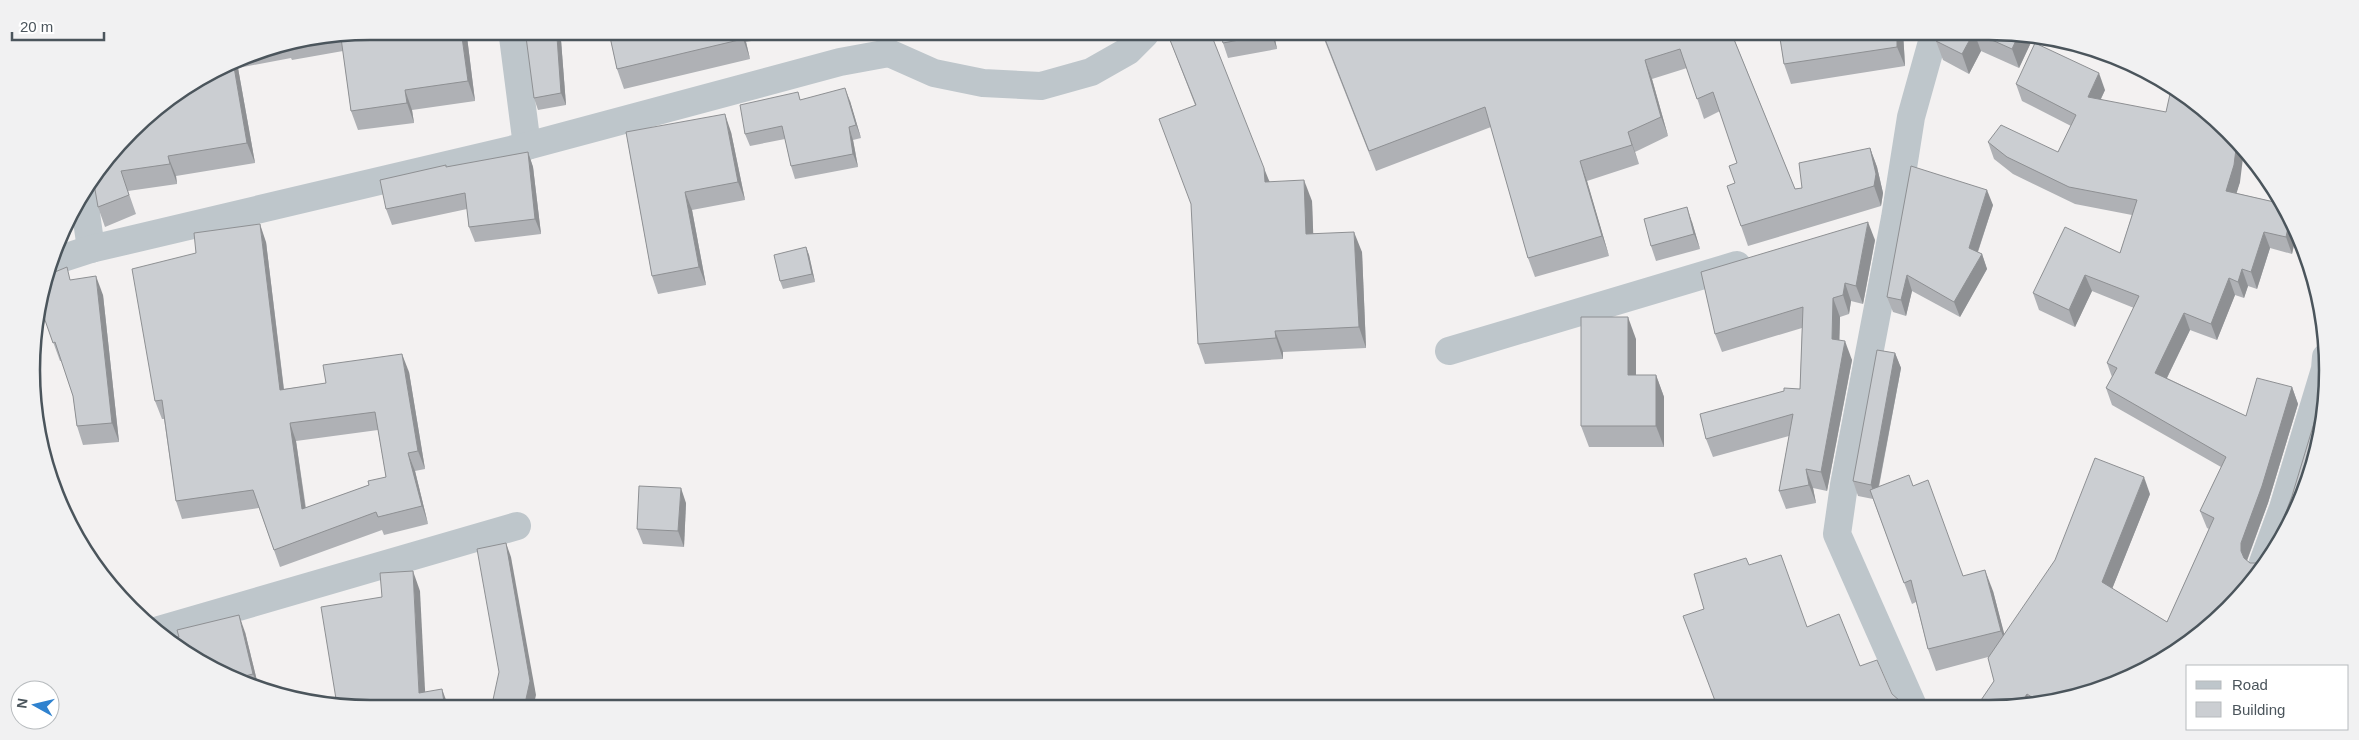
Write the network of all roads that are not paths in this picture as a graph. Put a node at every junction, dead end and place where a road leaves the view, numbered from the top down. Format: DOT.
graph roads {
  1 [pos="513,40"];
  2 [pos="1139,40"];
  3 [pos="1933,40"];
  4 [pos="527,146"];
  5 [pos="86,203"];
  6 [pos="1895,218"];
  7 [pos="1866,226"];
  8 [pos="92,249"];
  9 [pos="1762,258"];
  10 [pos="60,259"];
  11 [pos="1448,352"];
  12 [pos="2318,396"];
  13 [pos="517,526"];
  14 [pos="2271,542"];
  15 [pos="165,628"];
  16 [pos="1911,700"];
  1 -- 4 [label="street"];
  2 -- 4 [label="street"];
  3 -- 6 [label="street"];
  4 -- 8 [label="street"];
  5 -- 8 [label="street"];
  6 -- 7 [label="street"];
  6 -- 16 [label="street"];
  8 -- 10 [label="street"];
  9 -- 11 [label="street"];
  12 -- 14 [label="street"];
  13 -- 15 [label="street"];
}
